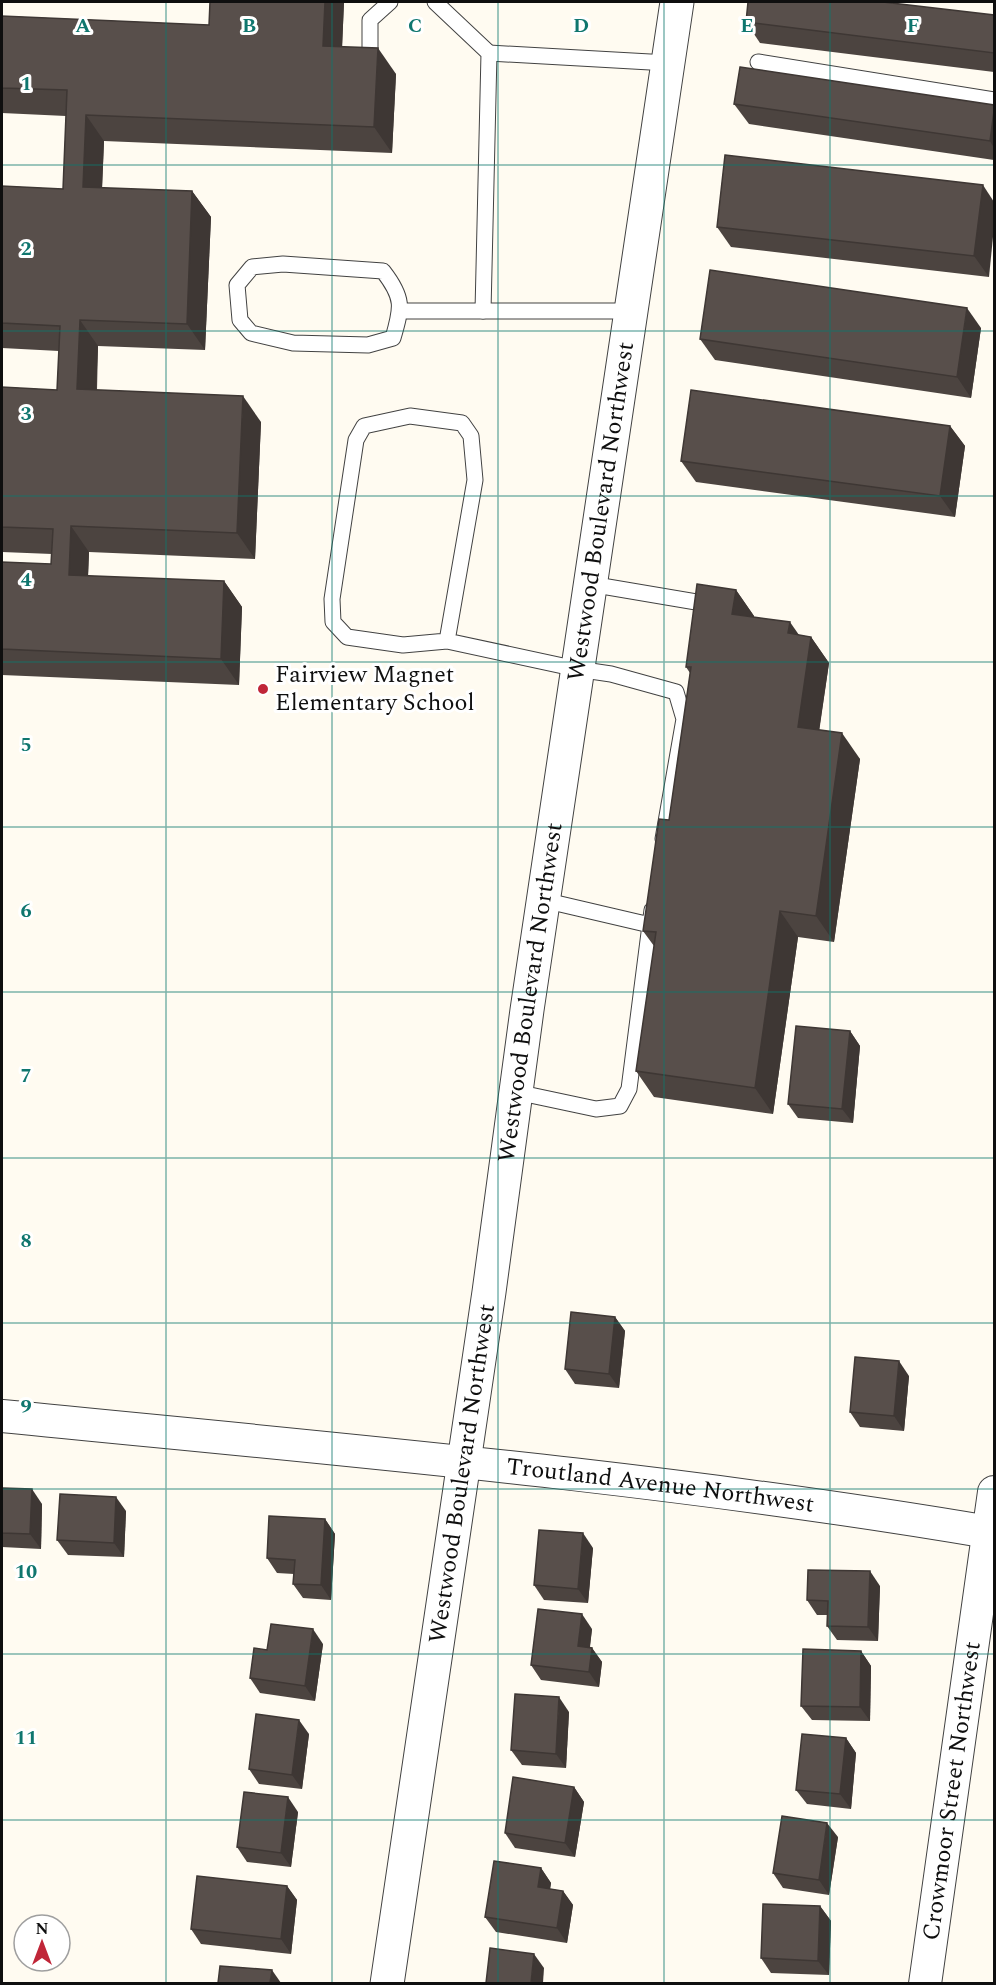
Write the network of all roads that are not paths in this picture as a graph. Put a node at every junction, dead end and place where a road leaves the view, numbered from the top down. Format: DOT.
graph roads {
  1 [pos="390,2"];
  2 [pos="435,2"];
  3 [pos="677,2"];
  4 [pos="489,53"];
  5 [pos="370,60"];
  6 [pos="758,62"];
  7 [pos="668,63"];
  8 [pos="994,100"];
  9 [pos="401,311"];
  10 [pos="483,311"];
  11 [pos="631,311"];
  12 [pos="590,584"];
  13 [pos="730,607"];
  14 [pos="447,641"];
  15 [pos="577,669"];
  16 [pos="660,858"];
  17 [pos="655,891"];
  18 [pos="543,900"];
  19 [pos="650,925"];
  20 [pos="516,1092"];
  21 [pos="2,1416"];
  22 [pos="463,1462"];
  23 [pos="994,1492"];
  24 [pos="992,1532"];
  25 [pos="387,1983"];
  26 [pos="925,1983"];
  1 -- 5 [label="lane"];
  2 -- 4 [label="lane"];
  3 -- 7 [label="street, Westwood Boulevard Northwest"];
  4 -- 7 [label="lane"];
  4 -- 10 [label="lane"];
  6 -- 8 [label="lane"];
  7 -- 11 [label="street, Westwood Boulevard Northwest"];
  9 -- 9 [label="lane"];
  9 -- 10 [label="lane"];
  10 -- 11 [label="lane"];
  11 -- 12 [label="street, Westwood Boulevard Northwest"];
  12 -- 13 [label="lane"];
  12 -- 15 [label="street, Westwood Boulevard Northwest"];
  14 -- 14 [label="lane"];
  14 -- 15 [label="lane"];
  15 -- 16 [label="lane"];
  15 -- 18 [label="street, Westwood Boulevard Northwest"];
  17 -- 19 [label="lane"];
  18 -- 19 [label="lane"];
  18 -- 20 [label="street, Westwood Boulevard Northwest"];
  19 -- 20 [label="lane"];
  20 -- 22 [label="street, Westwood Boulevard Northwest"];
  21 -- 22 [label="street, Troutland Avenue Northwest"];
  22 -- 24 [label="street, Troutland Avenue Northwest"];
  22 -- 25 [label="street, Westwood Boulevard Northwest"];
  23 -- 24 [label="street, Crowmoor Street Northwest"];
  24 -- 26 [label="street, Crowmoor Street Northwest"];
}
